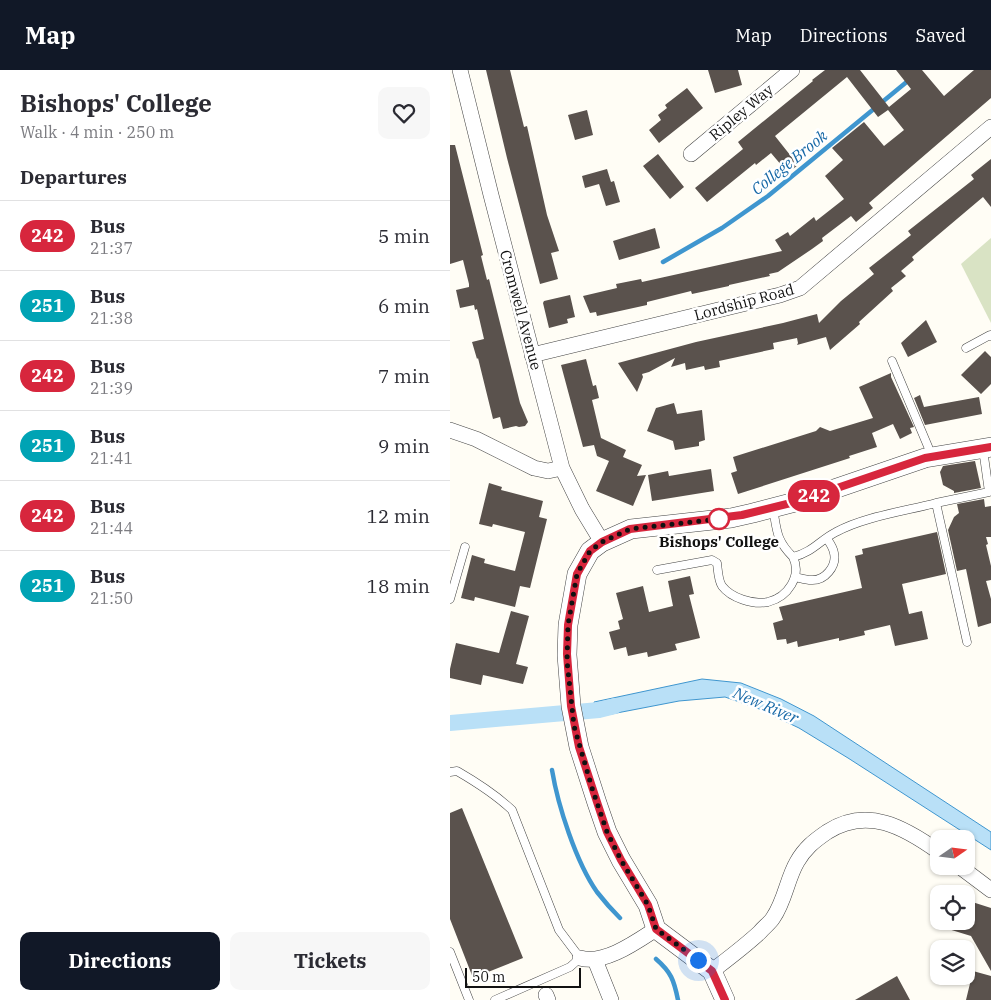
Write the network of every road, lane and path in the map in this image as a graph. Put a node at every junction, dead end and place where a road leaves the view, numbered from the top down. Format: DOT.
graph roads {
  1 [pos="460,70"];
  2 [pos="784,72"];
  3 [pos="991,126"];
  4 [pos="691,154"];
  5 [pos="991,336"];
  6 [pos="966,348"];
  7 [pos="532,355"];
  8 [pos="892,361"];
  9 [pos="450,430"];
  10 [pos="987,448"];
  11 [pos="933,457"];
  12 [pos="562,468"];
  13 [pos="936,503"];
  14 [pos="773,508"];
  15 [pos="827,538"];
  16 [pos="602,542"];
  17 [pos="466,547"];
  18 [pos="793,557"];
  19 [pos="656,570"];
  20 [pos="795,576"];
  21 [pos="450,599"];
  22 [pos="967,642"];
  23 [pos="450,772"];
  24 [pos="930,845"];
  25 [pos="971,875"];
  26 [pos="991,890"];
  27 [pos="656,929"];
  28 [pos="450,952"];
  29 [pos="580,958"];
  30 [pos="596,960"];
  31 [pos="712,971"];
  32 [pos="469,1000"];
  33 [pos="495,1000"];
  34 [pos="611,1000"];
  35 [pos="725,1000"];
  1 -- 7 [label="street, Cromwell Avenue"];
  2 -- 4 [label="street, Ripley Way"];
  3 -- 7 [label="street, Lordship Road"];
  5 -- 6 [label="lane"];
  7 -- 12 [label="street, Cromwell Avenue"];
  8 -- 11 [label="lane"];
  9 -- 12 [label="street"];
  10 -- 11 [label="street"];
  10 -- 13 [label="lane"];
  11 -- 14 [label="street"];
  12 -- 16 [label="street, Cromwell Avenue"];
  13 -- 15 [label="lane"];
  13 -- 22 [label="lane"];
  14 -- 16 [label="street"];
  14 -- 18 [label="lane"];
  15 -- 18 [label="lane"];
  15 -- 20 [label="lane"];
  16 -- 27 [label="street"];
  17 -- 21 [label="lane"];
  18 -- 20 [label="lane"];
  19 -- 20 [label="lane"];
  23 -- 29 [label="lane"];
  24 -- 31 [label="street"];
  25 -- 26 [label="street"];
  27 -- 30 [label="street"];
  27 -- 31 [label="street"];
  28 -- 32 [label="lane"];
  29 -- 30 [label="street"];
  29 -- 33 [label="lane"];
  30 -- 34 [label="street"];
  31 -- 35 [label="street"];
}
